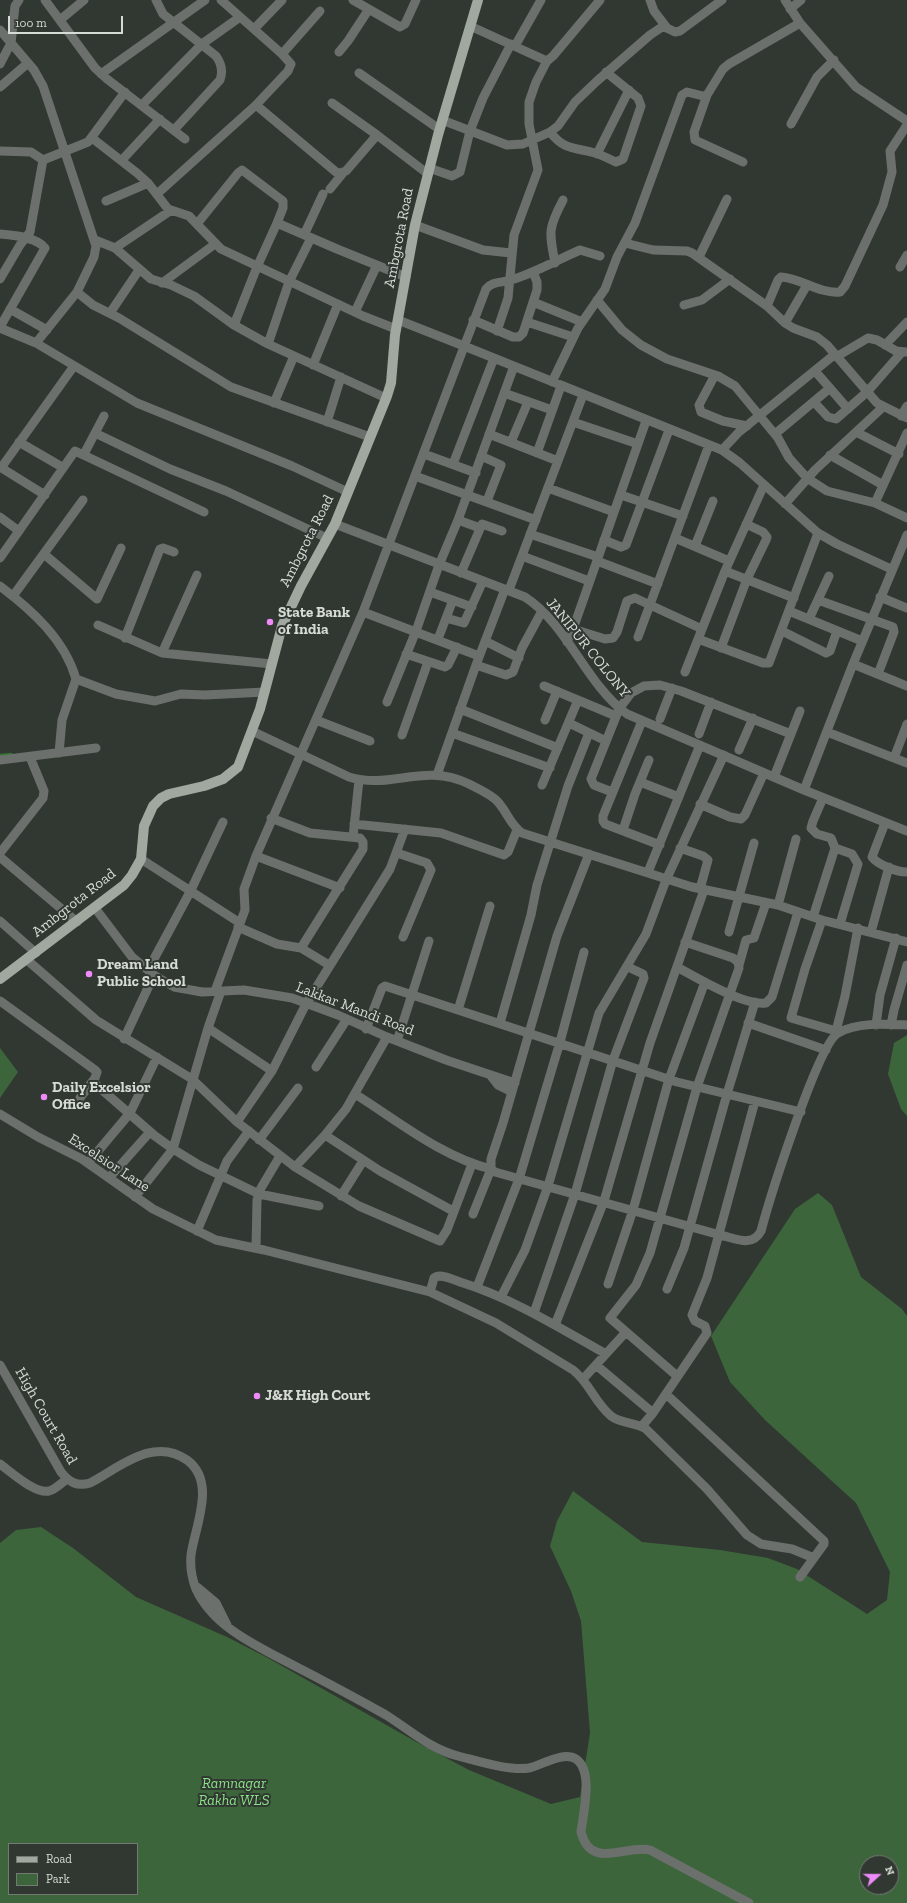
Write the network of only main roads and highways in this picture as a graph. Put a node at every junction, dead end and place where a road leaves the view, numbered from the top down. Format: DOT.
graph roads {
  1 [pos="478,0"];
  2 [pos="1,978"];
  1 -- 2 [label="main road, Ambgrota Road"];
}
